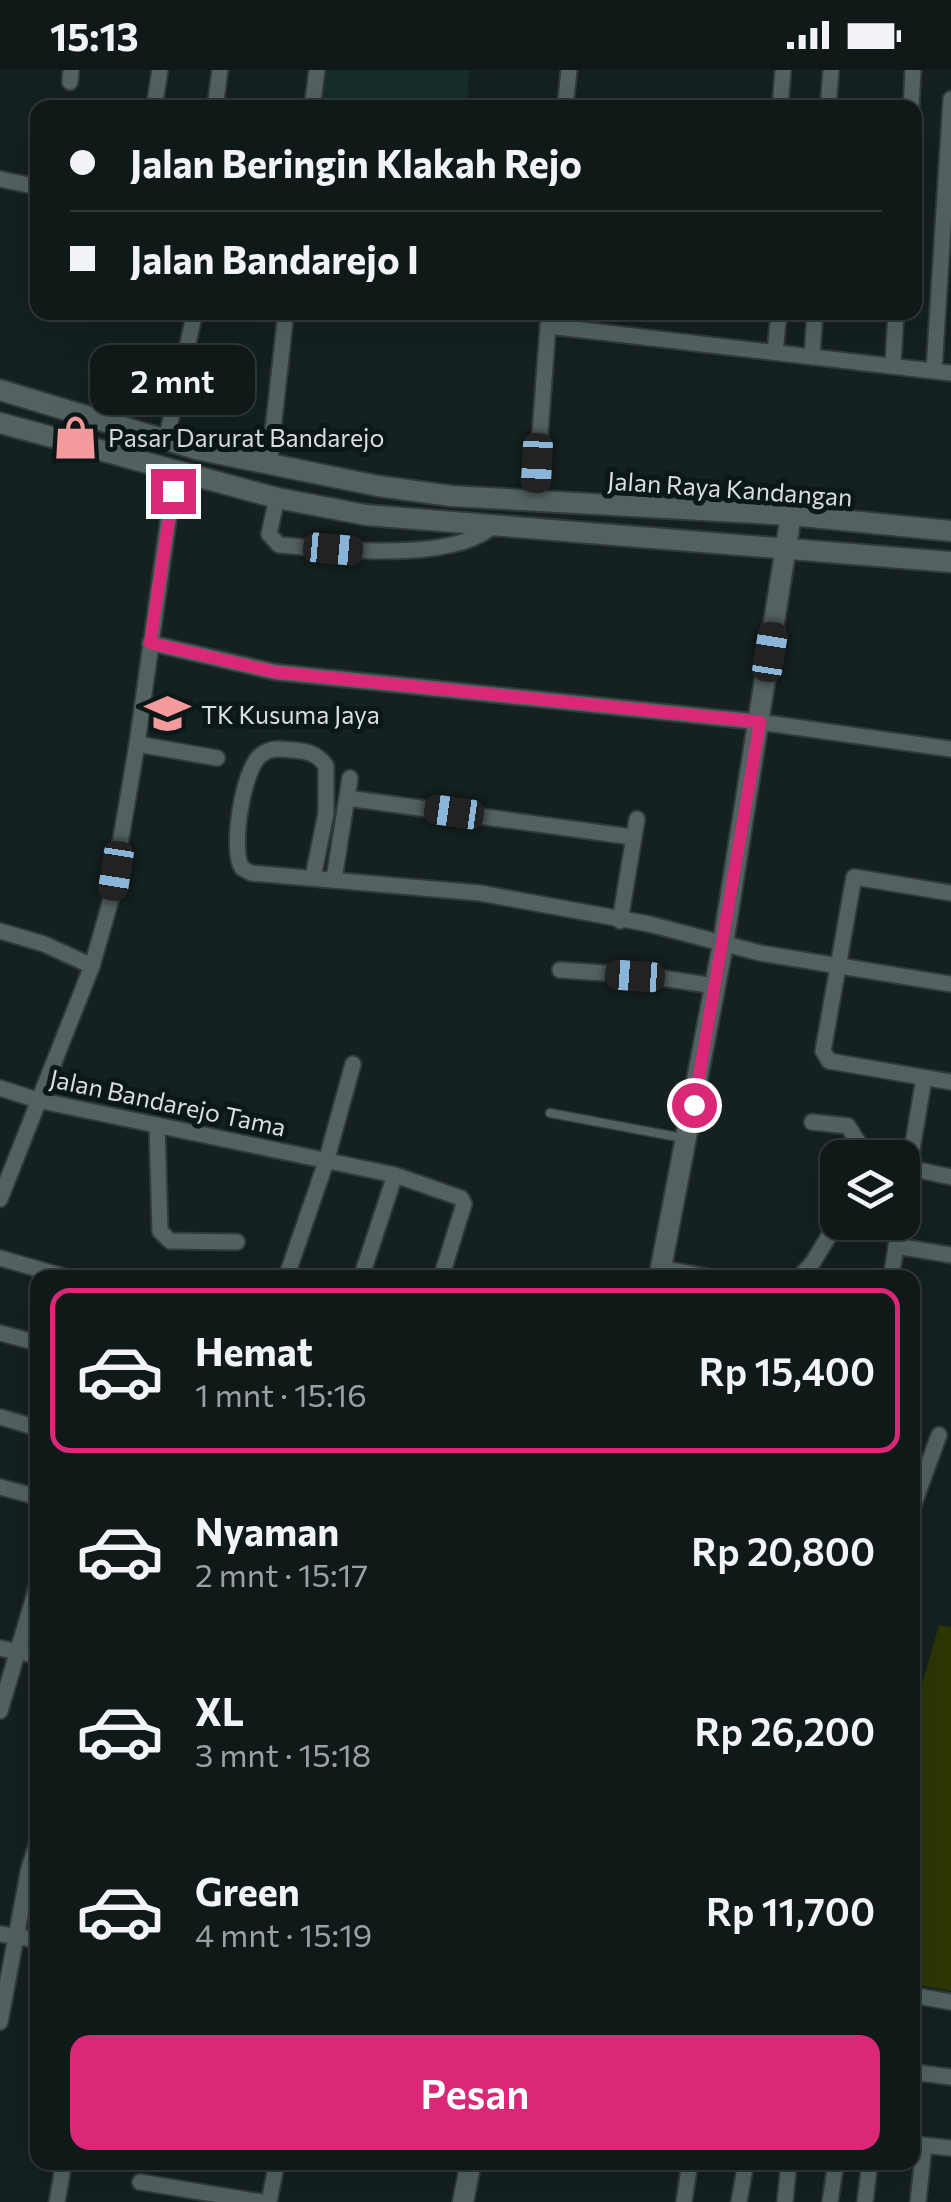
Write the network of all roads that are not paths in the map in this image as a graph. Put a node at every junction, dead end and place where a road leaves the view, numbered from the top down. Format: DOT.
graph roads {
  1 [pos="160,70"];
  2 [pos="220,70"];
  3 [pos="317,70"];
  4 [pos="568,70"];
  5 [pos="784,70"];
  6 [pos="830,70"];
  7 [pos="913,70"];
  8 [pos="951,98"];
  9 [pos="155,100"];
  10 [pos="217,100"];
  11 [pos="313,100"];
  12 [pos="566,100"];
  13 [pos="781,100"];
  14 [pos="828,100"];
  15 [pos="911,100"];
  16 [pos="0,179"];
  17 [pos="30,185"];
  18 [pos="193,320"];
  19 [pos="285,320"];
  20 [pos="548,320"];
  21 [pos="779,320"];
  22 [pos="814,320"];
  23 [pos="896,320"];
  24 [pos="775,352"];
  25 [pos="812,357"];
  26 [pos="893,364"];
  27 [pos="943,371"];
  28 [pos="0,390"];
  29 [pos="34,402"];
  30 [pos="0,423"];
  31 [pos="24,430"];
  32 [pos="166,440"];
  33 [pos="269,466"];
  34 [pos="176,472"];
  35 [pos="278,498"];
  36 [pos="535,501"];
  37 [pos="791,515"];
  38 [pos="495,524"];
  39 [pos="951,531"];
  40 [pos="787,547"];
  41 [pos="951,562"];
  42 [pos="150,643"];
  43 [pos="760,722"];
  44 [pos="137,744"];
  45 [pos="951,748"];
  46 [pos="217,758"];
  47 [pos="350,778"];
  48 [pos="346,798"];
  49 [pos="636,819"];
  50 [pos="632,837"];
  51 [pos="313,877"];
  52 [pos="334,879"];
  53 [pos="951,893"];
  54 [pos="620,921"];
  55 [pos="0,931"];
  56 [pos="723,944"];
  57 [pos="839,964"];
  58 [pos="92,966"];
  59 [pos="560,970"];
  60 [pos="951,984"];
  61 [pos="716,986"];
  62 [pos="353,1064"];
  63 [pos="924,1078"];
  64 [pos="951,1082"];
  65 [pos="0,1088"];
  66 [pos="36,1100"];
  67 [pos="550,1113"];
  68 [pos="812,1122"];
  69 [pos="157,1126"];
  70 [pos="688,1139"];
  71 [pos="857,1140"];
  72 [pos="914,1140"];
  73 [pos="326,1162"];
  74 [pos="920,1170"];
  75 [pos="395,1174"];
  76 [pos="951,1177"];
  77 [pos="0,1199"];
  78 [pos="826,1240"];
  79 [pos="897,1240"];
  80 [pos="237,1242"];
  81 [pos="896,1246"];
  82 [pos="951,1255"];
  83 [pos="0,1258"];
  84 [pos="41,1270"];
  85 [pos="289,1270"];
  86 [pos="365,1270"];
  87 [pos="443,1270"];
  88 [pos="661,1270"];
  89 [pos="806,1270"];
  90 [pos="892,1270"];
  91 [pos="0,1333"];
  92 [pos="30,1341"];
  93 [pos="0,1417"];
  94 [pos="30,1426"];
  95 [pos="939,1435"];
  96 [pos="0,1486"];
  97 [pos="920,1487"];
  98 [pos="30,1495"];
  99 [pos="30,1611"];
  100 [pos="0,1648"];
  101 [pos="18,1652"];
  102 [pos="30,1654"];
  103 [pos="0,1712"];
  104 [pos="30,1866"];
  105 [pos="8,1935"];
  106 [pos="920,1997"];
  107 [pos="951,2002"];
  108 [pos="0,2019"];
  109 [pos="920,2073"];
  110 [pos="951,2077"];
  111 [pos="920,2145"];
  112 [pos="951,2148"];
  113 [pos="63,2170"];
  114 [pos="276,2170"];
  115 [pos="469,2170"];
  116 [pos="689,2170"];
  117 [pos="745,2170"];
  118 [pos="788,2170"];
  119 [pos="835,2170"];
  120 [pos="869,2170"];
  121 [pos="918,2170"];
  122 [pos="140,2182"];
  123 [pos="57,2202"];
  124 [pos="262,2202"];
  125 [pos="270,2202"];
  126 [pos="463,2202"];
  127 [pos="684,2202"];
  128 [pos="739,2202"];
  129 [pos="785,2202"];
  130 [pos="830,2202"];
  131 [pos="866,2202"];
  132 [pos="918,2202"];
  1 -- 9 [label="street"];
  2 -- 10 [label="street"];
  3 -- 11 [label="street"];
  4 -- 12 [label="street"];
  5 -- 13 [label="street"];
  6 -- 14 [label="street"];
  7 -- 15 [label="street"];
  8 -- 27 [label="street"];
  16 -- 17 [label="street"];
  18 -- 32 [label="street"];
  19 -- 33 [label="street"];
  20 -- 24 [label="street"];
  20 -- 36 [label="street"];
  21 -- 24 [label="street"];
  22 -- 25 [label="street"];
  23 -- 26 [label="street"];
  24 -- 25 [label="street"];
  25 -- 26 [label="street"];
  26 -- 27 [label="street"];
  28 -- 29 [label="main road, Jalan Raya Kandangan"];
  29 -- 31 [label="main road"];
  29 -- 32 [label="main road, Jalan Raya Kandangan"];
  30 -- 31 [label="main road"];
  31 -- 34 [label="main road"];
  32 -- 33 [label="main road, Jalan Raya Kandangan"];
  33 -- 36 [label="main road, Jalan Raya Kandangan"];
  34 -- 35 [label="main road"];
  34 -- 42 [label="street"];
  35 -- 38 [label="main road"];
  35 -- 38 [label="street"];
  36 -- 37 [label="main road, Jalan Raya Kandangan"];
  37 -- 39 [label="main road, Jalan Raya Kandangan"];
  37 -- 40 [label="main road"];
  38 -- 40 [label="main road"];
  40 -- 41 [label="main road"];
  40 -- 43 [label="main road"];
  42 -- 43 [label="street"];
  42 -- 44 [label="street"];
  43 -- 45 [label="street"];
  43 -- 56 [label="main road"];
  44 -- 46 [label="street"];
  44 -- 58 [label="street"];
  47 -- 48 [label="street"];
  48 -- 50 [label="street"];
  48 -- 52 [label="street"];
  49 -- 50 [label="street"];
  50 -- 54 [label="street"];
  51 -- 51 [label="street"];
  51 -- 52 [label="street"];
  52 -- 54 [label="street"];
  53 -- 57 [label="street"];
  54 -- 56 [label="street"];
  55 -- 58 [label="street"];
  56 -- 57 [label="street"];
  56 -- 61 [label="main road"];
  57 -- 60 [label="street"];
  57 -- 63 [label="street"];
  58 -- 66 [label="street"];
  59 -- 61 [label="street"];
  61 -- 70 [label="main road"];
  62 -- 73 [label="street"];
  63 -- 64 [label="street"];
  63 -- 72 [label="street"];
  65 -- 66 [label="street, Jalan Bandarejo Tama"];
  66 -- 69 [label="street, Jalan Bandarejo Tama"];
  66 -- 77 [label="street"];
  67 -- 70 [label="lane"];
  68 -- 71 [label="street"];
  69 -- 73 [label="street, Jalan Bandarejo Tama"];
  69 -- 80 [label="street"];
  70 -- 88 [label="main road"];
  73 -- 75 [label="street, Jalan Bandarejo Tama"];
  73 -- 85 [label="street"];
  74 -- 76 [label="street"];
  75 -- 86 [label="street"];
  75 -- 87 [label="street, Jalan Bandarejo Tama"];
  78 -- 89 [label="street"];
  79 -- 81 [label="street"];
  81 -- 82 [label="street"];
  81 -- 90 [label="street"];
  83 -- 84 [label="street"];
  91 -- 92 [label="street"];
  93 -- 94 [label="street"];
  95 -- 97 [label="street"];
  96 -- 98 [label="street"];
  99 -- 101 [label="street"];
  100 -- 101 [label="street"];
  101 -- 102 [label="street"];
  101 -- 103 [label="street"];
  104 -- 105 [label="street"];
  105 -- 108 [label="street"];
  106 -- 107 [label="street"];
  109 -- 110 [label="street"];
  111 -- 112 [label="street"];
  113 -- 123 [label="street"];
  114 -- 125 [label="street"];
  115 -- 126 [label="main road"];
  116 -- 127 [label="street"];
  117 -- 128 [label="street"];
  118 -- 129 [label="street"];
  119 -- 130 [label="street"];
  120 -- 131 [label="street"];
  121 -- 132 [label="street"];
  122 -- 124 [label="street"];
}
